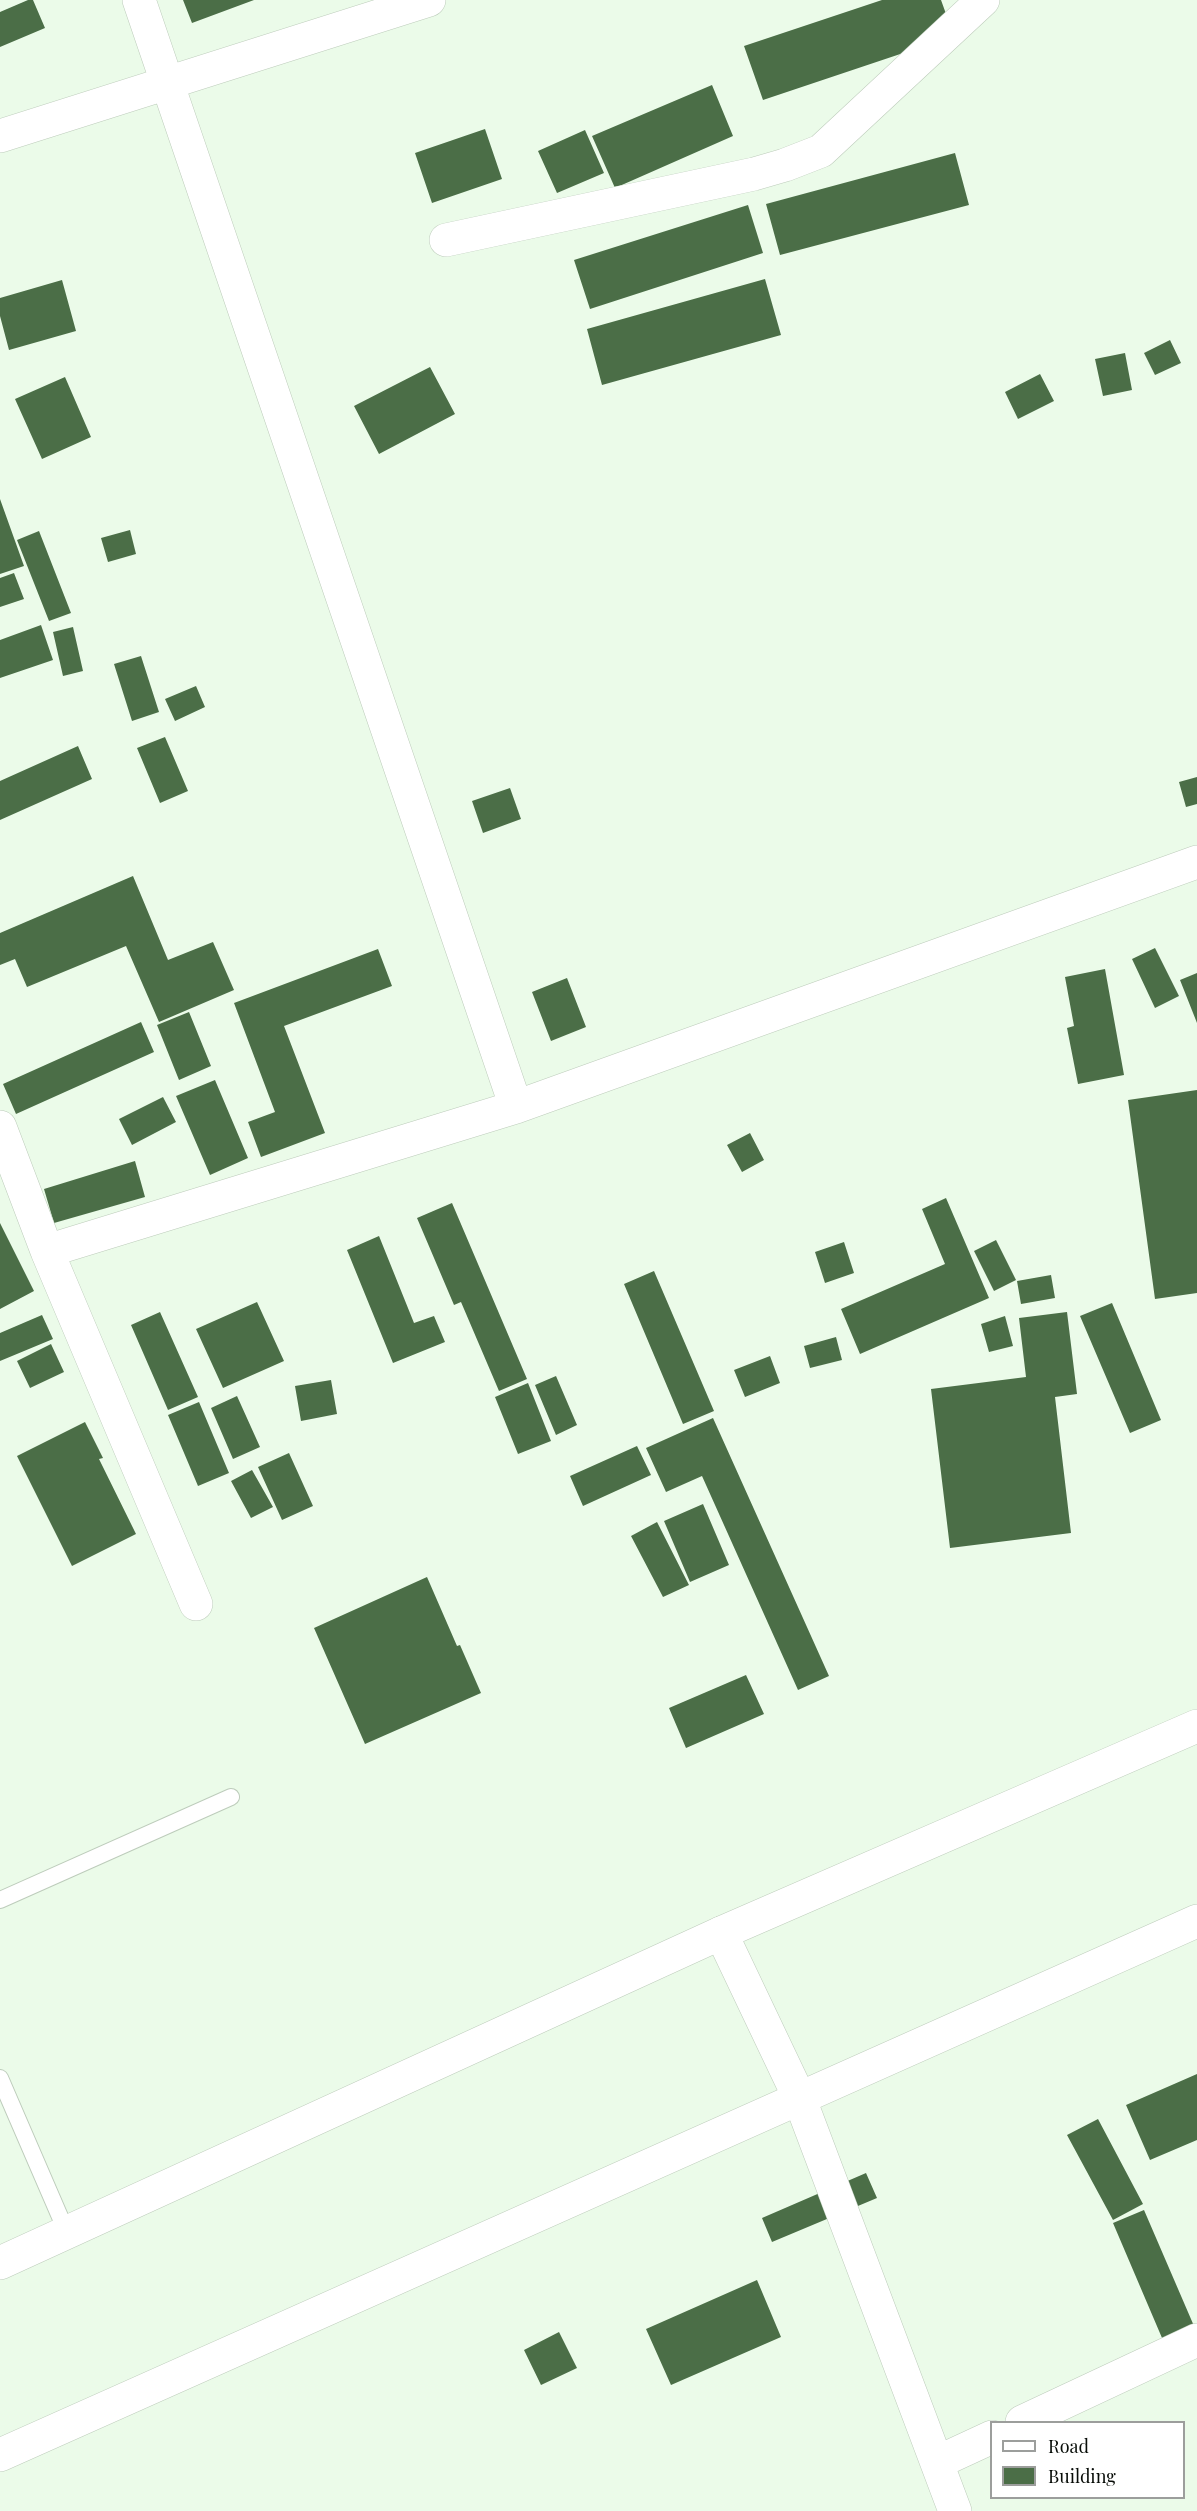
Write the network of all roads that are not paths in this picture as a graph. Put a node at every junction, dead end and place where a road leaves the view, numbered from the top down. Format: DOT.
graph roads {
  1 [pos="139,0"];
  2 [pos="429,0"];
  3 [pos="983,0"];
  4 [pos="167,82"];
  5 [pos="0,136"];
  6 [pos="446,240"];
  7 [pos="1197,862"];
  8 [pos="516,1107"];
  9 [pos="0,1127"];
  10 [pos="47,1251"];
  11 [pos="196,1604"];
  12 [pos="1197,1725"];
  13 [pos="231,1797"];
  14 [pos="2,1894"];
  15 [pos="1197,1921"];
  16 [pos="721,1933"];
  17 [pos="0,2078"];
  18 [pos="799,2097"];
  19 [pos="67,2233"];
  20 [pos="0,2263"];
  21 [pos="1197,2340"];
  22 [pos="1024,2421"];
  23 [pos="990,2438"];
  24 [pos="0,2455"];
  25 [pos="938,2462"];
  26 [pos="955,2511"];
  1 -- 4 [label="street"];
  2 -- 4 [label="street"];
  3 -- 6 [label="street"];
  4 -- 5 [label="street"];
  4 -- 8 [label="street"];
  7 -- 8 [label="street"];
  8 -- 10 [label="street"];
  9 -- 10 [label="street"];
  10 -- 11 [label="street"];
  12 -- 16 [label="street"];
  13 -- 14 [label="lane"];
  15 -- 18 [label="street"];
  16 -- 18 [label="street"];
  16 -- 19 [label="street"];
  17 -- 19 [label="lane"];
  18 -- 24 [label="street"];
  18 -- 25 [label="street"];
  19 -- 20 [label="street"];
  21 -- 22 [label="street"];
  23 -- 25 [label="street"];
  25 -- 26 [label="street"];
}
